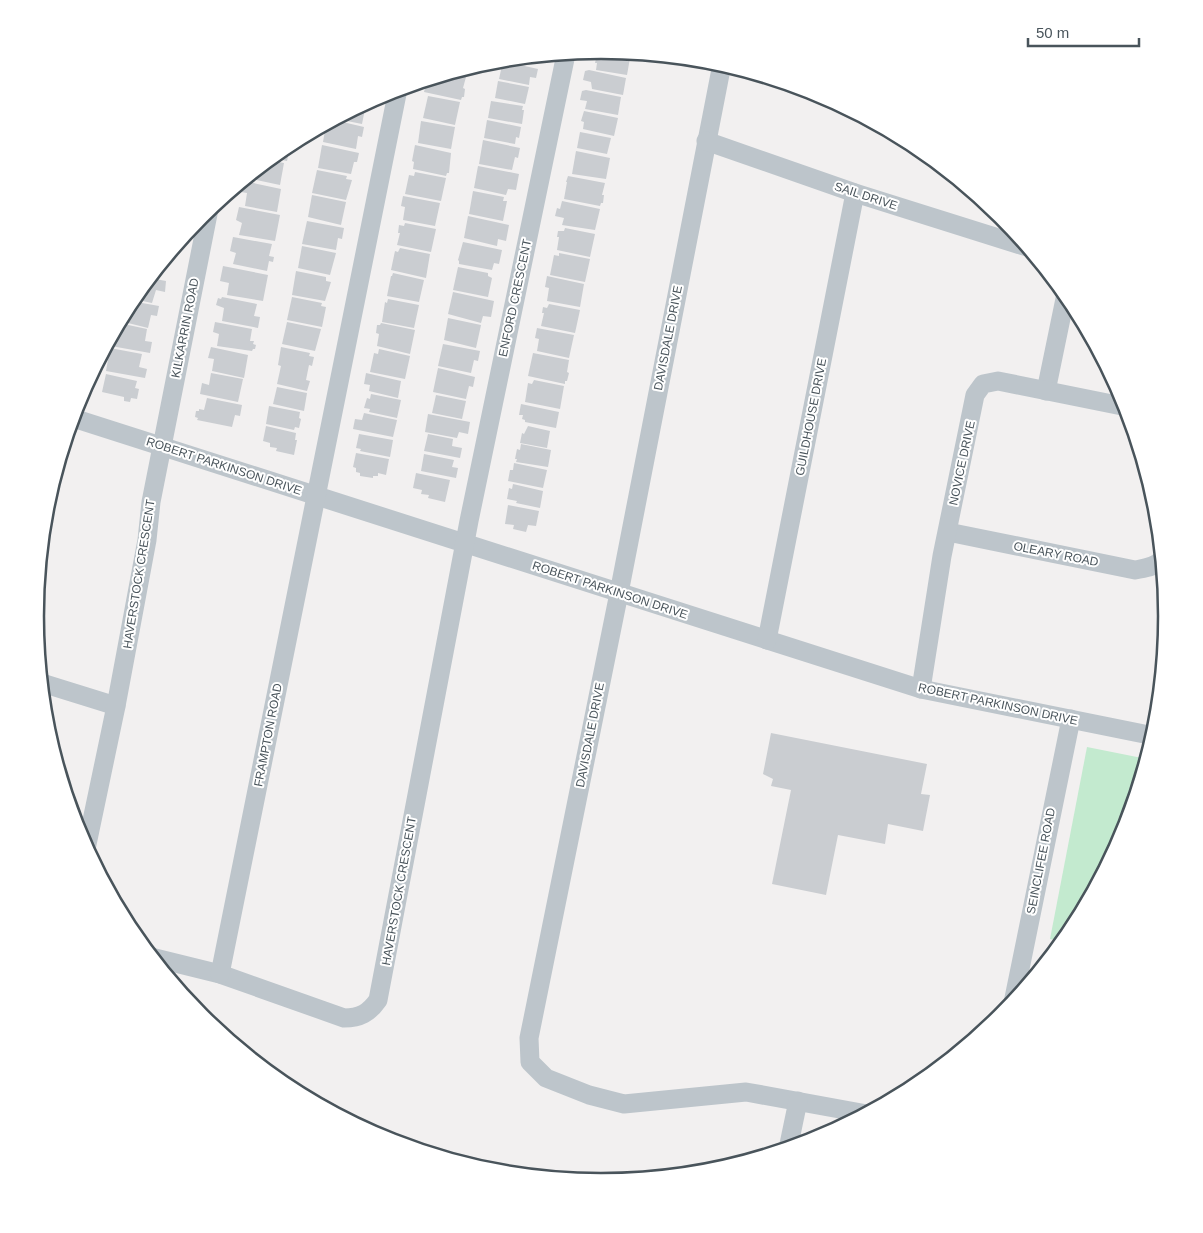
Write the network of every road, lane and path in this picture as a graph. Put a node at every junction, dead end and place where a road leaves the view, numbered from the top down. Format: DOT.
graph roads {
  1 [pos="565,60"];
  2 [pos="720,72"];
  3 [pos="396,98"];
  4 [pos="706,141"];
  5 [pos="855,193"];
  6 [pos="206,223"];
  7 [pos="1016,244"];
  8 [pos="1064,305"];
  9 [pos="1046,391"];
  10 [pos="1118,405"];
  11 [pos="79,420"];
  12 [pos="162,446"];
  13 [pos="316,496"];
  14 [pos="948,532"];
  15 [pos="464,543"];
  16 [pos="1156,564"];
  17 [pos="619,593"];
  18 [pos="767,640"];
  19 [pos="49,685"];
  20 [pos="921,689"];
  21 [pos="116,706"];
  22 [pos="1071,719"];
  23 [pos="1147,734"];
  24 [pos="89,836"];
  25 [pos="162,960"];
  26 [pos="220,974"];
  27 [pos="1016,989"];
  28 [pos="798,1101"];
  29 [pos="857,1112"];
  30 [pos="790,1142"];
  1 -- 15 [label="street, ENFORD CRESCENT"];
  2 -- 4 [label="street, DAVISDALE DRIVE"];
  3 -- 13 [label="street"];
  4 -- 5 [label="street, SAIL DRIVE"];
  4 -- 17 [label="street, DAVISDALE DRIVE"];
  5 -- 7 [label="street, SAIL DRIVE"];
  5 -- 18 [label="street, GUILDHOUSE DRIVE"];
  6 -- 12 [label="street, KILKARRIN ROAD"];
  8 -- 9 [label="street"];
  9 -- 10 [label="street, NOVICE DRIVE"];
  9 -- 14 [label="street, NOVICE DRIVE"];
  11 -- 12 [label="street, ROBERT PARKINSON DRIVE"];
  12 -- 13 [label="street, ROBERT PARKINSON DRIVE"];
  12 -- 21 [label="street, HAVERSTOCK CRESCENT"];
  13 -- 15 [label="street, ROBERT PARKINSON DRIVE"];
  13 -- 26 [label="street, FRAMPTON ROAD"];
  14 -- 16 [label="street, OLEARY ROAD"];
  14 -- 20 [label="street, NOVICE DRIVE"];
  15 -- 17 [label="street, ROBERT PARKINSON DRIVE"];
  15 -- 26 [label="street, HAVERSTOCK CRESCENT"];
  17 -- 18 [label="street, ROBERT PARKINSON DRIVE"];
  17 -- 28 [label="street, DAVISDALE DRIVE"];
  18 -- 20 [label="street, ROBERT PARKINSON DRIVE"];
  19 -- 21 [label="street"];
  20 -- 22 [label="street, ROBERT PARKINSON DRIVE"];
  21 -- 24 [label="street, HAVERSTOCK CRESCENT"];
  22 -- 23 [label="street, ROBERT PARKINSON DRIVE"];
  22 -- 27 [label="street, SEINCLIFEE ROAD"];
  25 -- 26 [label="street, HAVERSTOCK CRESCENT"];
  28 -- 29 [label="street, DAVISDALE DRIVE"];
  28 -- 30 [label="street"];
}
